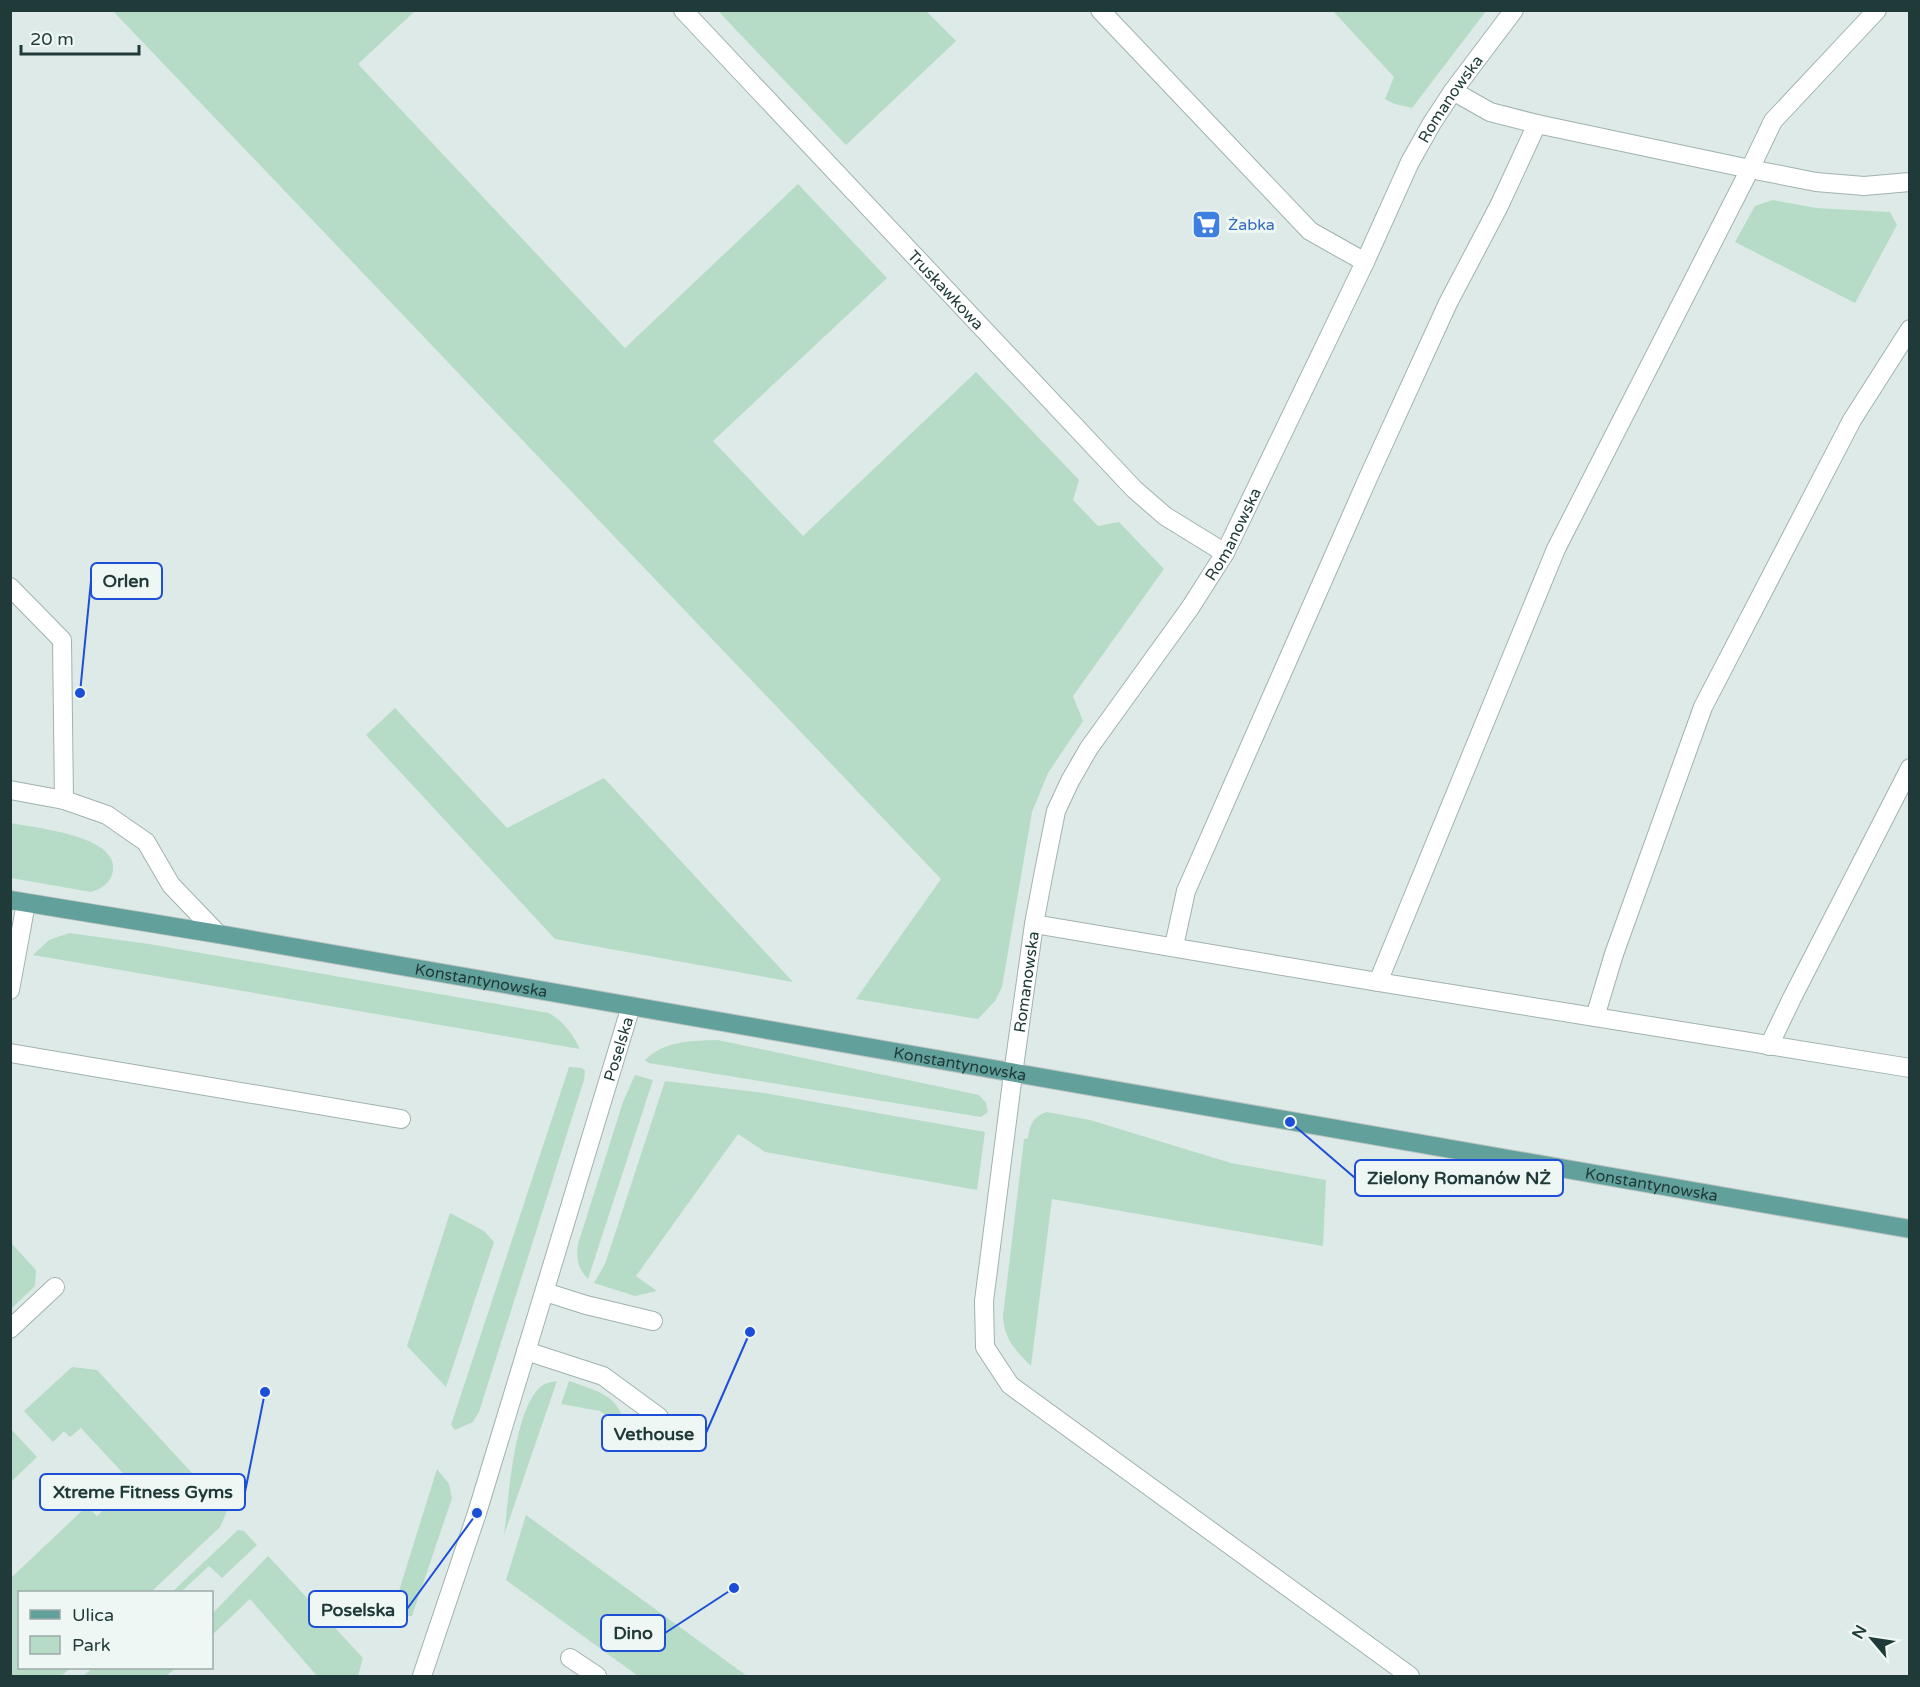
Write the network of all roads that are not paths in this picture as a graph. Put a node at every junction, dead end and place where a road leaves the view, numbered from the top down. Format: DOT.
graph roads {
  1 [pos="682,10"];
  2 [pos="1100,10"];
  3 [pos="1514,10"];
  4 [pos="1877,10"];
  5 [pos="1453,91"];
  6 [pos="1537,124"];
  7 [pos="1750,169"];
  8 [pos="1910,182"];
  9 [pos="1365,262"];
  10 [pos="1910,330"];
  11 [pos="1225,553"];
  12 [pos="10,587"];
  13 [pos="1910,768"];
  14 [pos="10,790"];
  15 [pos="64,800"];
  16 [pos="19,901"];
  17 [pos="1034,924"];
  18 [pos="218,934"];
  19 [pos="1174,946"];
  20 [pos="1378,982"];
  21 [pos="10,990"];
  22 [pos="631,1006"];
  23 [pos="1595,1017"];
  24 [pos="1769,1046"];
  25 [pos="10,1053"];
  26 [pos="1910,1068"];
  27 [pos="1013,1074"];
  28 [pos="401,1119"];
  29 [pos="1910,1228"];
  30 [pos="55,1287"];
  31 [pos="545,1292"];
  32 [pos="653,1321"];
  33 [pos="10,1329"];
  34 [pos="526,1351"];
  35 [pos="658,1417"];
  36 [pos="570,1658"];
  37 [pos="422,1677"];
  38 [pos="597,1677"];
  39 [pos="1410,1677"];
  1 -- 11 [label="street, Truskawkowa"];
  2 -- 9 [label="street"];
  3 -- 5 [label="street, Romanowska"];
  4 -- 7 [label="street"];
  5 -- 6 [label="street"];
  5 -- 9 [label="street, Romanowska"];
  6 -- 7 [label="street"];
  6 -- 19 [label="street"];
  7 -- 8 [label="street"];
  7 -- 20 [label="street"];
  9 -- 11 [label="street, Romanowska"];
  10 -- 23 [label="street"];
  11 -- 17 [label="street, Romanowska"];
  12 -- 15 [label="street"];
  13 -- 24 [label="street"];
  14 -- 15 [label="street"];
  15 -- 18 [label="street"];
  16 -- 18 [label="main road, Konstantynowska"];
  16 -- 21 [label="street"];
  17 -- 19 [label="street"];
  17 -- 27 [label="street, Romanowska"];
  18 -- 22 [label="main road, Konstantynowska"];
  19 -- 20 [label="street"];
  20 -- 23 [label="street"];
  22 -- 27 [label="main road, Konstantynowska"];
  22 -- 31 [label="street, Poselska"];
  23 -- 24 [label="street"];
  24 -- 26 [label="street"];
  25 -- 28 [label="street"];
  27 -- 29 [label="main road, Konstantynowska"];
  27 -- 39 [label="street, Romanowska"];
  30 -- 33 [label="street"];
  31 -- 32 [label="street"];
  31 -- 34 [label="street, Poselska"];
  34 -- 35 [label="street"];
  34 -- 37 [label="street, Poselska"];
  36 -- 38 [label="street"];
}
